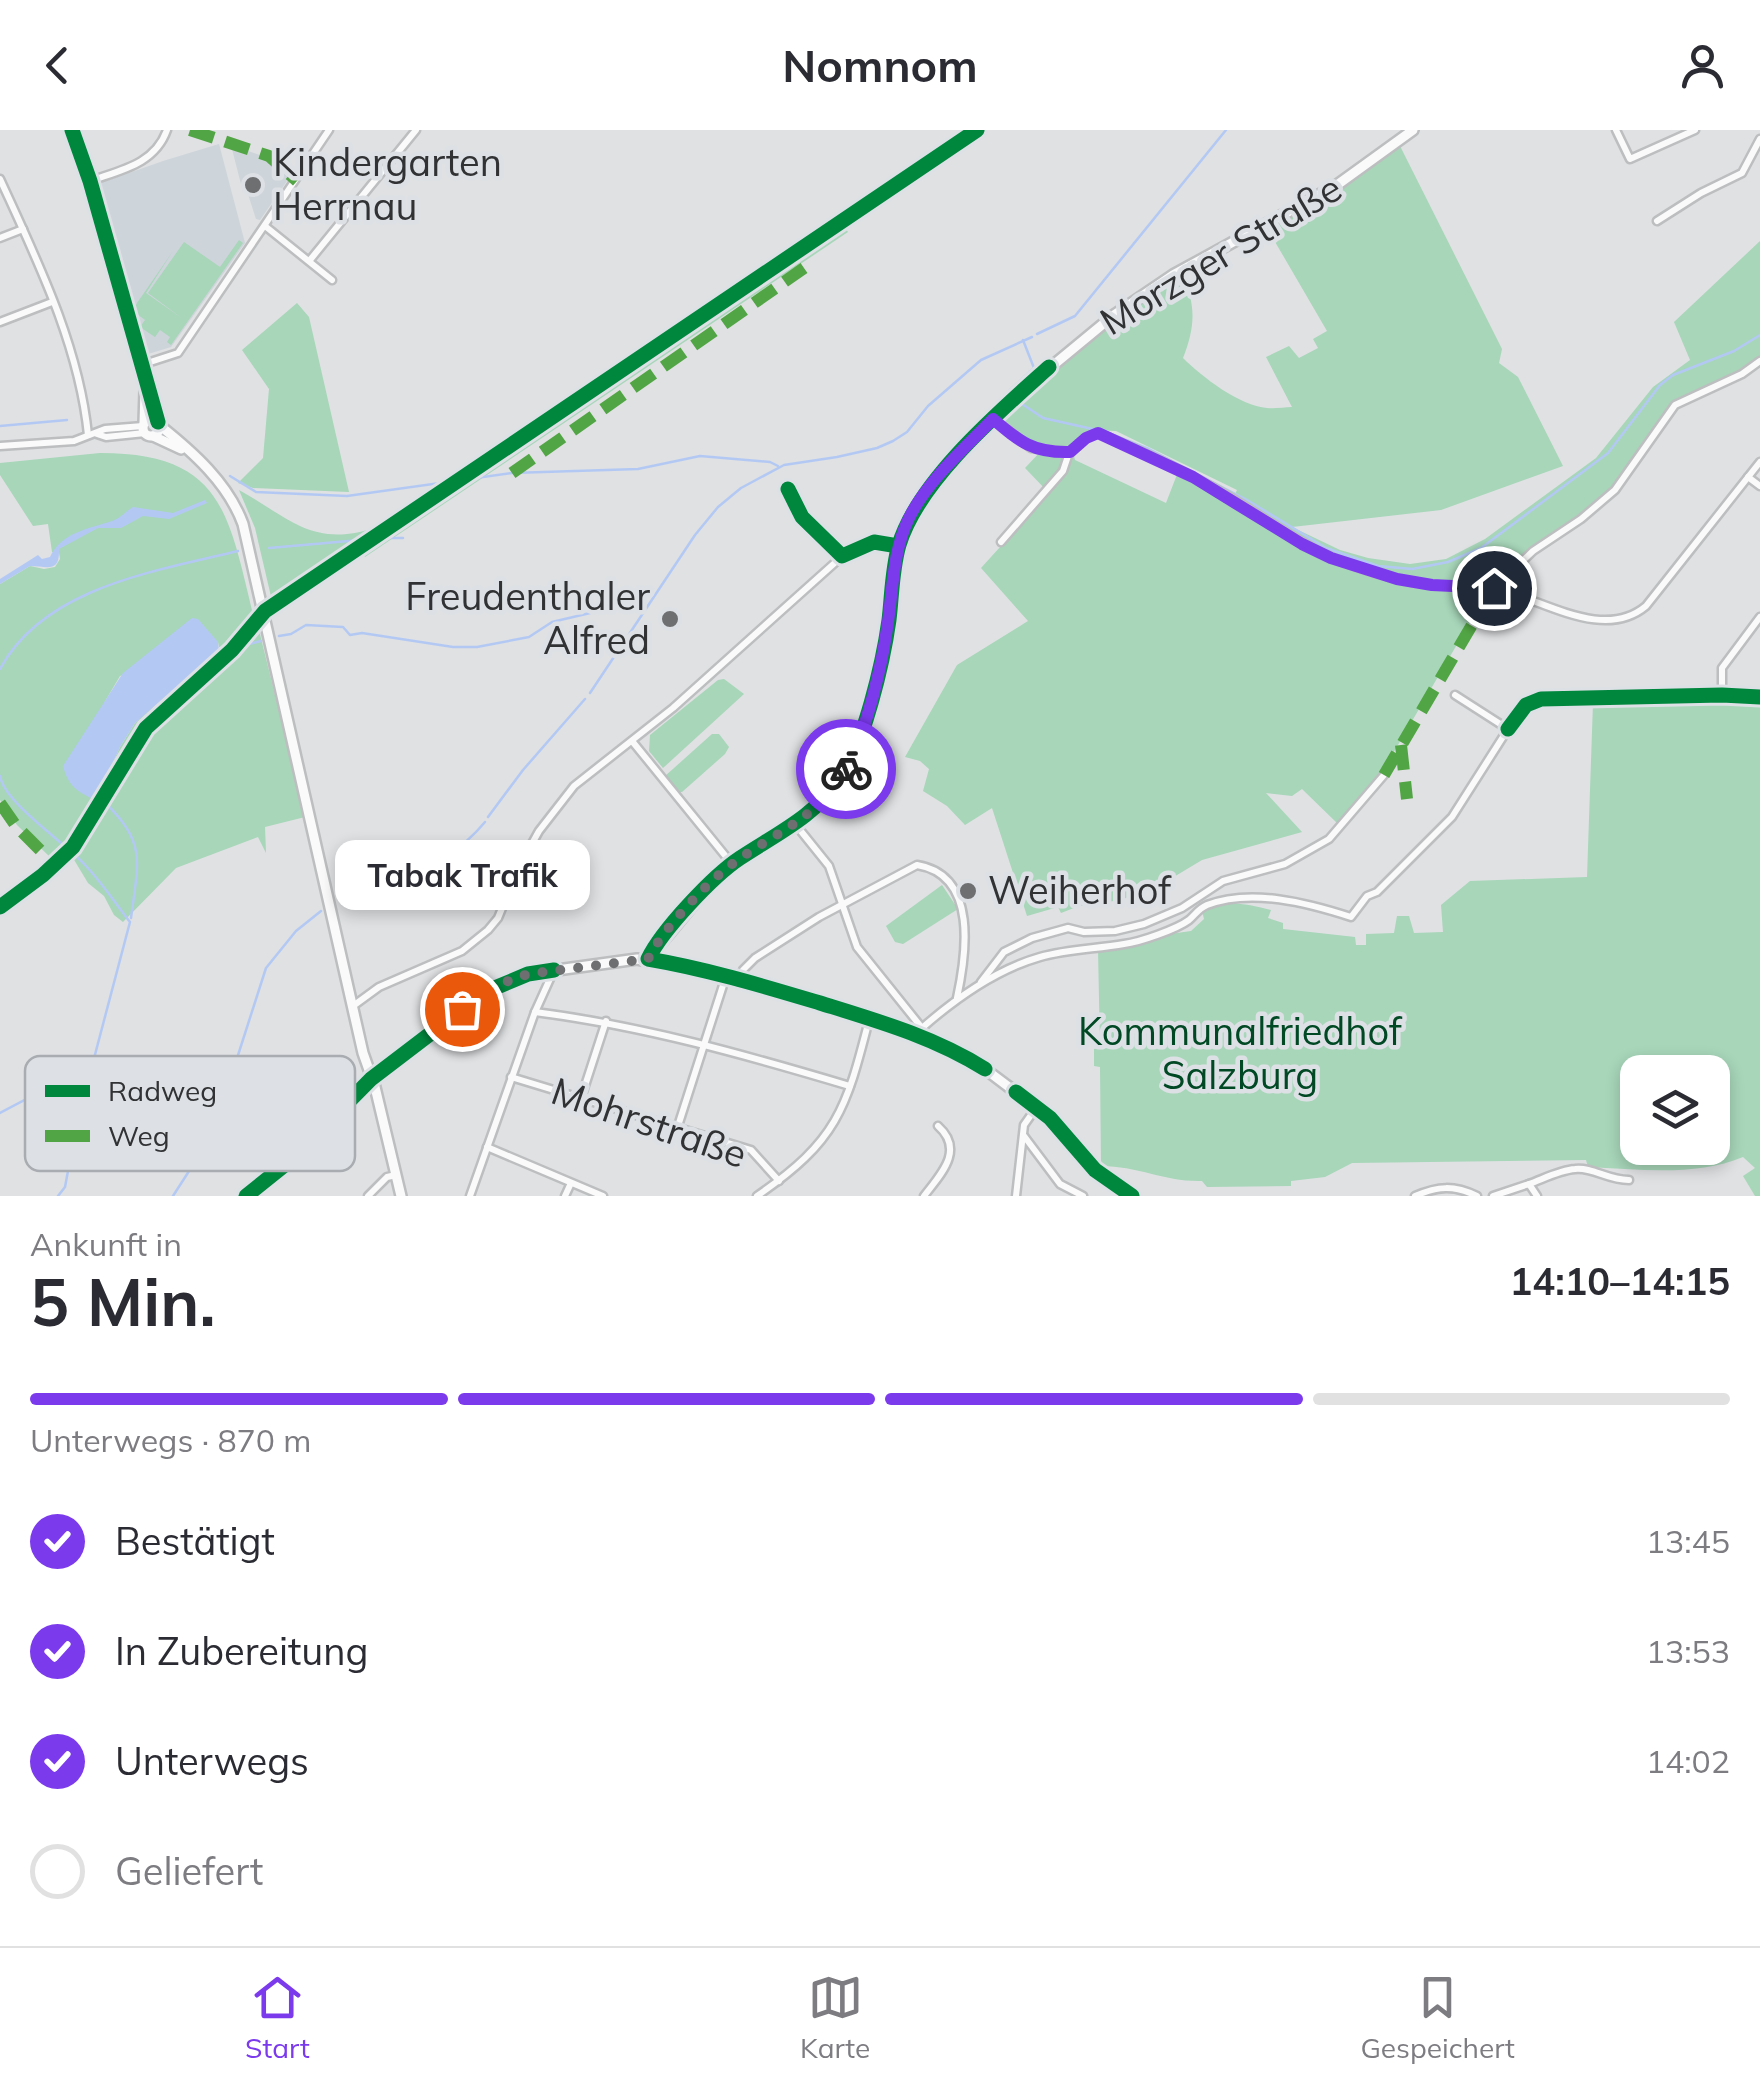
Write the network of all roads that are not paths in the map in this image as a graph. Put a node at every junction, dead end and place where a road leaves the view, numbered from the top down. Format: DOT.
graph roads {
  1 [pos="72,130"];
  2 [pos="167,130"];
  3 [pos="329,130"];
  4 [pos="416,130"];
  5 [pos="1413,130"];
  6 [pos="1616,130"];
  7 [pos="1695,130"];
  8 [pos="1760,139"];
  9 [pos="0,178"];
  10 [pos="90,181"];
  11 [pos="1657,221"];
  12 [pos="266,226"];
  13 [pos="22,229"];
  14 [pos="0,238"];
  15 [pos="310,260"];
  16 [pos="332,280"];
  17 [pos="52,302"];
  18 [pos="0,322"];
  19 [pos="1760,362"];
  20 [pos="140,366"];
  21 [pos="145,386"];
  22 [pos="993,419"];
  23 [pos="158,424"];
  24 [pos="146,429"];
  25 [pos="92,435"];
  26 [pos="0,446"];
  27 [pos="188,452"];
  28 [pos="1069,452"];
  29 [pos="1760,462"];
  30 [pos="1748,477"];
  31 [pos="1760,486"];
  32 [pos="788,489"];
  33 [pos="1001,542"];
  34 [pos="898,546"];
  35 [pos="842,556"];
  36 [pos="1494,588"];
  37 [pos="1760,617"];
  38 [pos="1454,695"];
  39 [pos="1722,695"];
  40 [pos="632,741"];
  41 [pos="1384,776"];
  42 [pos="796,825"];
  43 [pos="732,864"];
  44 [pos="841,907"];
  45 [pos="648,959"];
  46 [pos="554,970"];
  47 [pos="727,975"];
  48 [pos="740,979"];
  49 [pos="978,987"];
  50 [pos="956,1000"];
  51 [pos="353,1006"];
  52 [pos="535,1012"];
  53 [pos="870,1018"];
  54 [pos="606,1021"];
  55 [pos="921,1032"];
  56 [pos="706,1043"];
  57 [pos="511,1077"];
  58 [pos="371,1079"];
  59 [pos="850,1086"];
  60 [pos="355,1095"];
  61 [pos="581,1098"];
  62 [pos="1036,1108"];
  63 [pos="678,1126"];
  64 [pos="938,1126"];
  65 [pos="1024,1136"];
  66 [pos="487,1146"];
  67 [pos="277,1171"];
  68 [pos="396,1175"];
  69 [pos="1629,1180"];
  70 [pos="778,1181"];
  71 [pos="571,1183"];
  72 [pos="1529,1184"];
  73 [pos="246,1196"];
  74 [pos="368,1196"];
  75 [pos="400,1196"];
  76 [pos="470,1196"];
  77 [pos="565,1196"];
  78 [pos="603,1196"];
  79 [pos="757,1196"];
  80 [pos="924,1196"];
  81 [pos="1016,1196"];
  82 [pos="1083,1196"];
  83 [pos="1132,1196"];
  84 [pos="1415,1196"];
  85 [pos="1477,1196"];
  86 [pos="1493,1196"];
  87 [pos="1537,1196"];
  1 -- 10 [label="street"];
  2 -- 10 [label="street"];
  3 -- 12 [label="street"];
  4 -- 15 [label="street"];
  5 -- 22 [label="street, Morzger Straße"];
  6 -- 7 [label="street"];
  8 -- 11 [label="street"];
  9 -- 13 [label="street"];
  10 -- 20 [label="street"];
  12 -- 15 [label="street"];
  12 -- 20 [label="street"];
  13 -- 14 [label="street"];
  13 -- 17 [label="street"];
  15 -- 16 [label="street"];
  17 -- 18 [label="street"];
  17 -- 25 [label="street"];
  19 -- 36 [label="street"];
  20 -- 21 [label="street"];
  21 -- 23 [label="street"];
  21 -- 24 [label="street"];
  22 -- 28 [label="street"];
  22 -- 34 [label="street, Morzger Straße"];
  23 -- 24 [label="street"];
  23 -- 27 [label="street"];
  24 -- 25 [label="street"];
  24 -- 27 [label="street"];
  25 -- 26 [label="street"];
  27 -- 51 [label="street"];
  28 -- 33 [label="street"];
  28 -- 36 [label="street"];
  29 -- 30 [label="street"];
  30 -- 31 [label="street"];
  30 -- 36 [label="street"];
  32 -- 35 [label="street"];
  34 -- 35 [label="street"];
  34 -- 42 [label="street, Morzger Straße"];
  35 -- 40 [label="street"];
  37 -- 39 [label="street"];
  38 -- 49 [label="street"];
  40 -- 43 [label="street"];
  40 -- 51 [label="street"];
  41 -- 49 [label="street"];
  42 -- 43 [label="street, Morzger Straße"];
  42 -- 44 [label="street"];
  43 -- 45 [label="street, Morzger Straße"];
  44 -- 48 [label="street"];
  44 -- 50 [label="street"];
  44 -- 55 [label="street"];
  45 -- 46 [label="street"];
  45 -- 47 [label="street"];
  46 -- 52 [label="street"];
  46 -- 58 [label="street"];
  47 -- 48 [label="street"];
  47 -- 56 [label="street"];
  48 -- 53 [label="street"];
  49 -- 50 [label="street"];
  50 -- 55 [label="street"];
  51 -- 58 [label="street"];
  52 -- 54 [label="street"];
  52 -- 57 [label="street"];
  53 -- 55 [label="street"];
  53 -- 59 [label="street"];
  54 -- 56 [label="street"];
  54 -- 61 [label="street"];
  55 -- 62 [label="street"];
  56 -- 59 [label="street"];
  56 -- 63 [label="street"];
  57 -- 61 [label="street, Mohrstraße"];
  57 -- 66 [label="street"];
  58 -- 60 [label="street"];
  58 -- 68 [label="street"];
  59 -- 70 [label="street"];
  61 -- 63 [label="street, Mohrstraße"];
  62 -- 65 [label="street"];
  62 -- 83 [label="street"];
  63 -- 70 [label="street, Mohrstraße"];
  64 -- 80 [label="street"];
  65 -- 81 [label="street"];
  65 -- 82 [label="street"];
  66 -- 71 [label="street"];
  66 -- 76 [label="street"];
  67 -- 73 [label="street"];
  68 -- 74 [label="street"];
  68 -- 75 [label="street"];
  69 -- 72 [label="street"];
  70 -- 79 [label="street"];
  71 -- 77 [label="street"];
  71 -- 78 [label="street"];
  72 -- 86 [label="street"];
  72 -- 87 [label="street"];
  84 -- 85 [label="street"];
}
